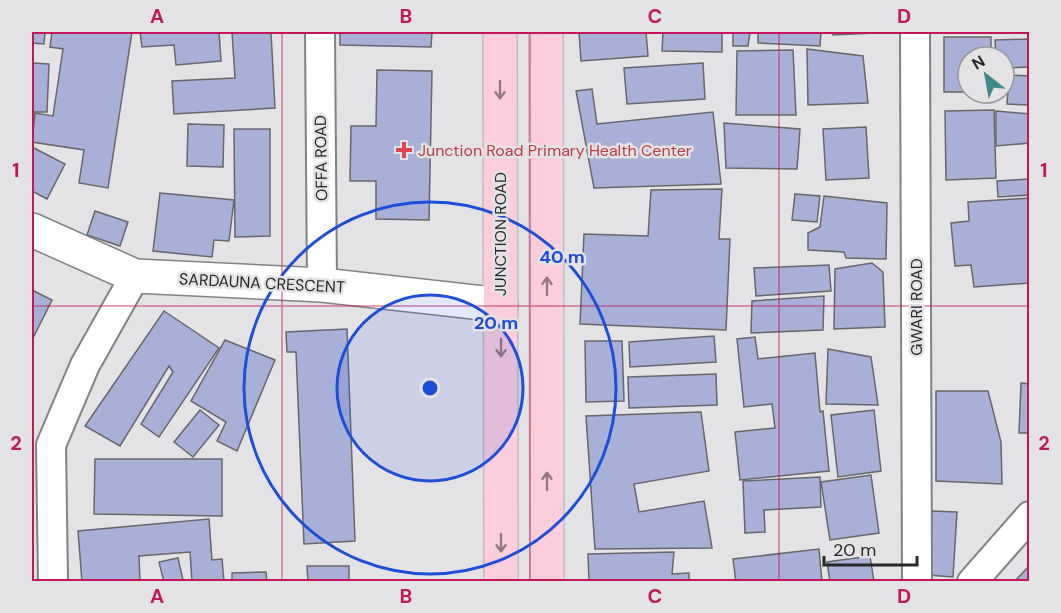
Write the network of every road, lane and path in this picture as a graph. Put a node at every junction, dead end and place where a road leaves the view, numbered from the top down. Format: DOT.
graph roads {
  1 [pos="320,32"];
  2 [pos="500,32"];
  3 [pos="546,32"];
  4 [pos="915,32"];
  5 [pos="32,230"];
  6 [pos="135,276"];
  7 [pos="322,285"];
  8 [pos="501,305"];
  9 [pos="41,444"];
  10 [pos="1029,516"];
  11 [pos="53,582"];
  12 [pos="501,582"];
  13 [pos="547,582"];
  14 [pos="917,582"];
  15 [pos="972,582"];
  1 -- 7 [label="street, OFFA ROAD"];
  2 -- 8 [label="main road, JUNCTION ROAD, one-way"];
  13 -- 3 [label="main road, one-way"];
  4 -- 14 [label="street, GWARI ROAD"];
  5 -- 6 [label="street, SARDAUNA CRESCENT"];
  6 -- 7 [label="street, SARDAUNA CRESCENT"];
  6 -- 9 [label="street"];
  7 -- 8 [label="street, SARDAUNA CRESCENT"];
  8 -- 12 [label="main road, JUNCTION ROAD, one-way"];
  9 -- 11 [label="street"];
  10 -- 15 [label="street"];
}
